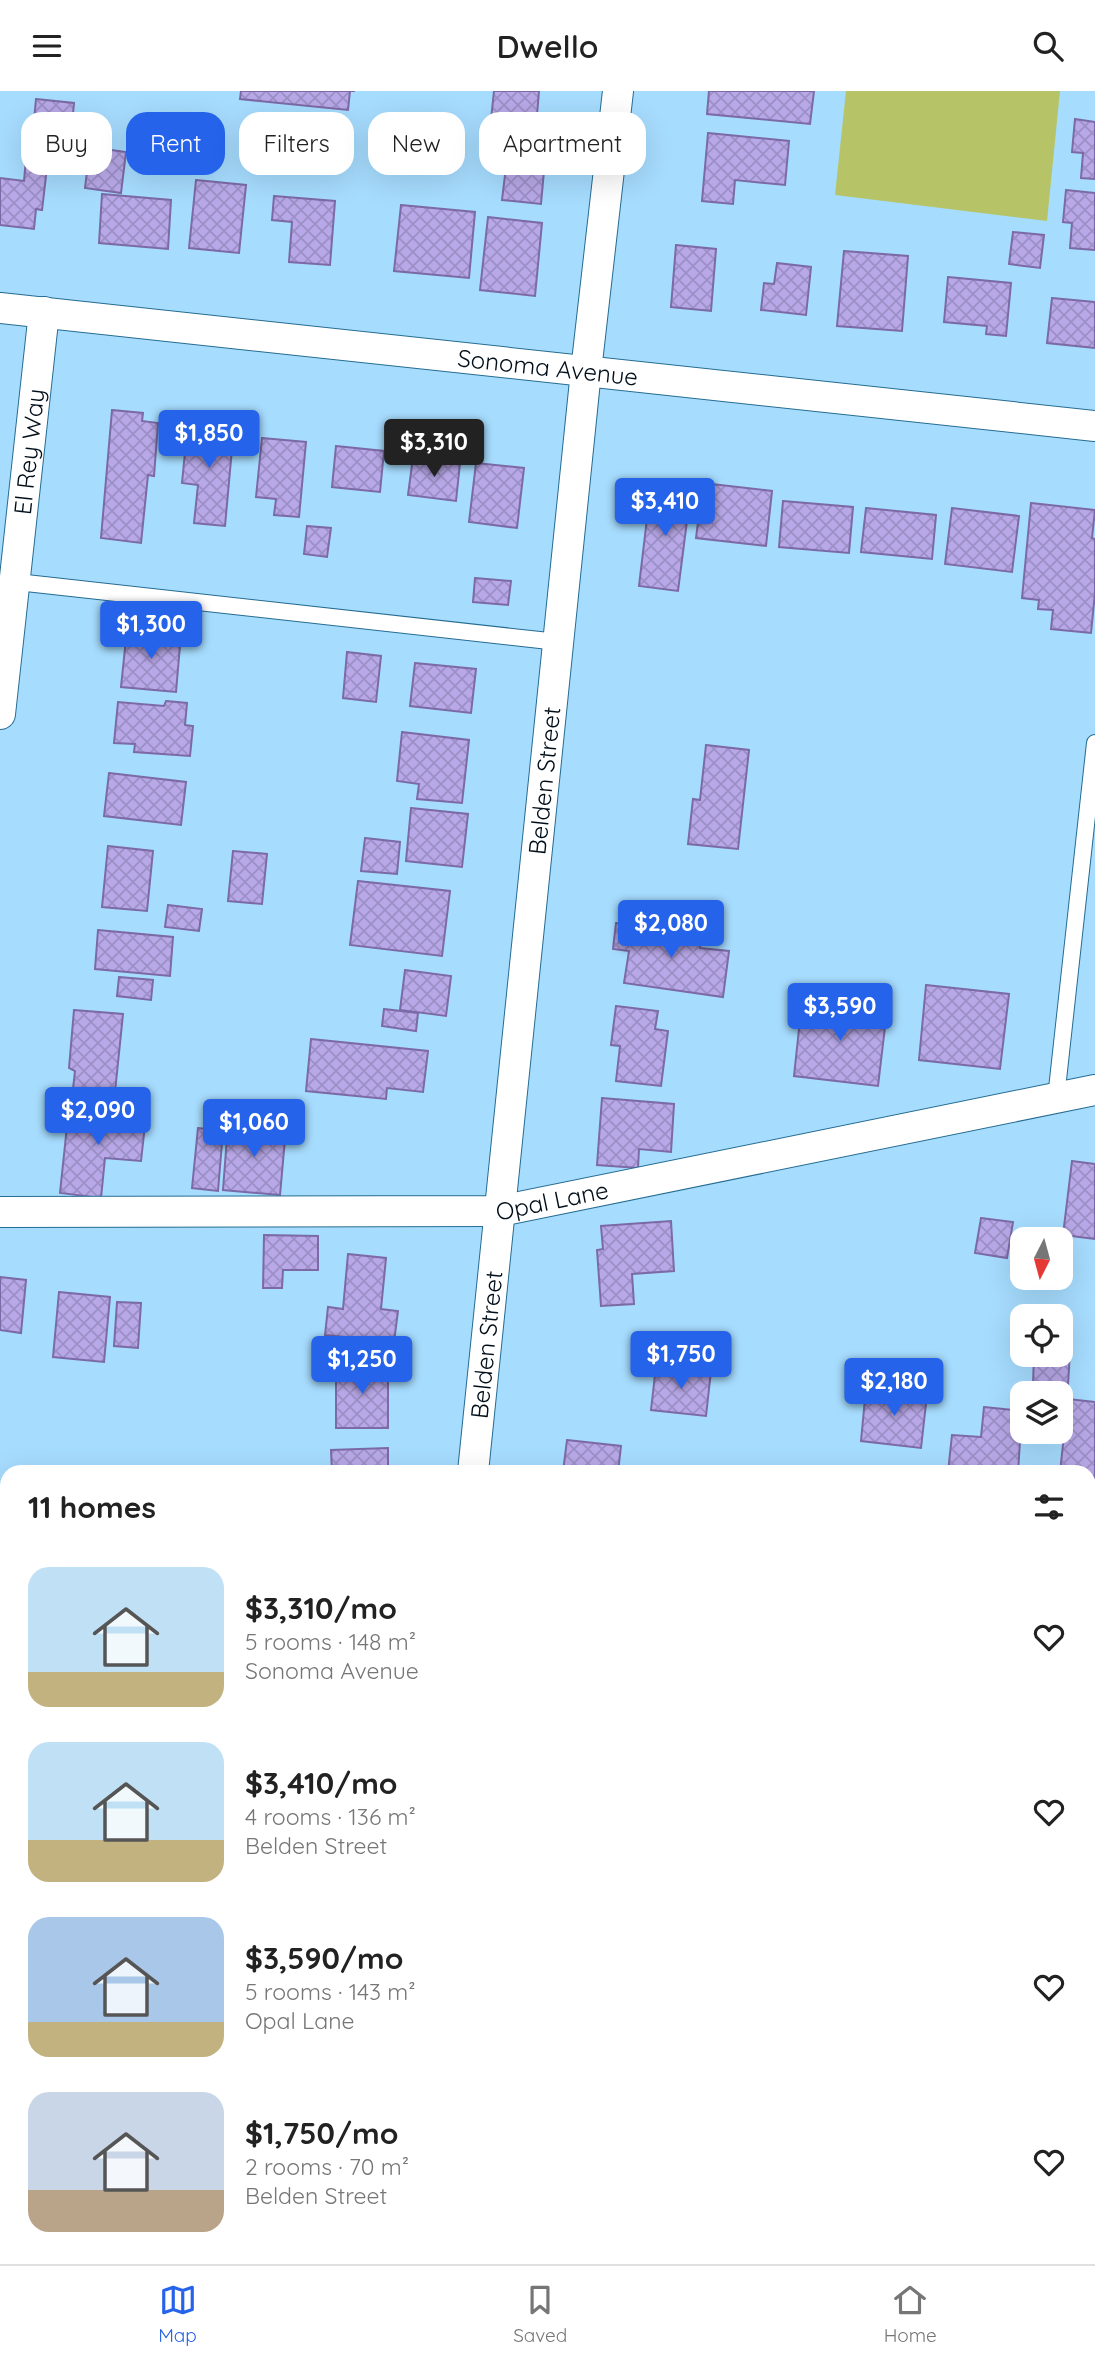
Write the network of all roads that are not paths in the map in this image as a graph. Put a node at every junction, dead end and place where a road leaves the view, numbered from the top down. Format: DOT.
graph roads {
  1 [pos="618,91"];
  2 [pos="0,308"];
  3 [pos="44,312"];
  4 [pos="586,371"];
  5 [pos="1095,426"];
  6 [pos="7,581"];
  7 [pos="558,642"];
  8 [pos="0,715"];
  9 [pos="1095,743"];
  10 [pos="1095,1090"];
  11 [pos="1056,1098"];
  12 [pos="500,1211"];
  13 [pos="0,1212"];
  14 [pos="474,1465"];
  1 -- 4 [label="street, Belden Street"];
  2 -- 3 [label="street, Sonoma Avenue"];
  3 -- 4 [label="street, Sonoma Avenue"];
  3 -- 6 [label="street, El Rey Way"];
  4 -- 5 [label="street, Sonoma Avenue"];
  4 -- 7 [label="street, Belden Street"];
  6 -- 7 [label="lane"];
  6 -- 8 [label="street, El Rey Way"];
  7 -- 12 [label="street, Belden Street"];
  9 -- 11 [label="lane"];
  10 -- 11 [label="street, Opal Lane"];
  11 -- 12 [label="street, Opal Lane"];
  12 -- 13 [label="street, Opal Lane"];
  12 -- 14 [label="street, Belden Street"];
}
